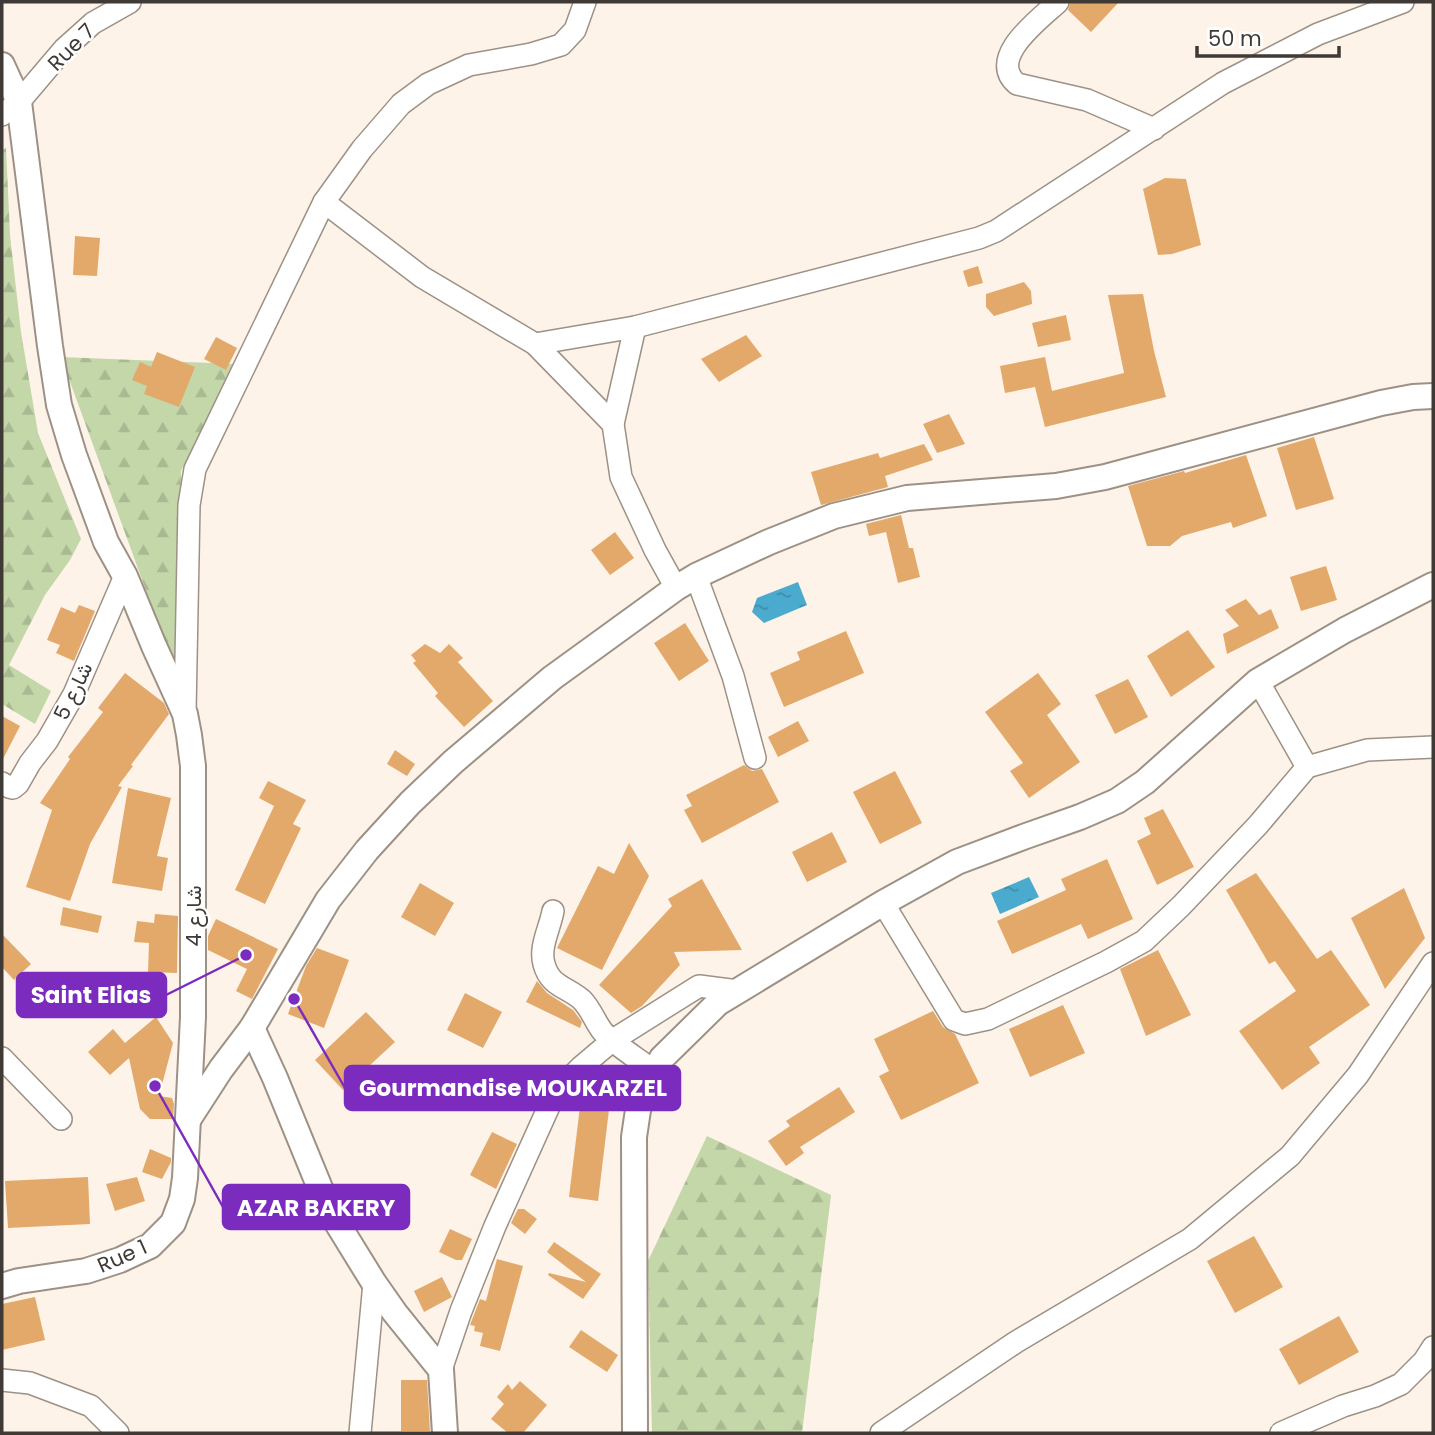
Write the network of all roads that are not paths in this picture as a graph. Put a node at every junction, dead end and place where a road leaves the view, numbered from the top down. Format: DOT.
graph roads {
  1 [pos="130,2"];
  2 [pos="585,2"];
  3 [pos="1058,2"];
  4 [pos="1403,2"];
  5 [pos="2,65"];
  6 [pos="10,108"];
  7 [pos="1154,129"];
  8 [pos="324,202"];
  9 [pos="635,327"];
  10 [pos="535,344"];
  11 [pos="1433,396"];
  12 [pos="613,424"];
  13 [pos="125,576"];
  14 [pos="686,582"];
  15 [pos="1433,585"];
  16 [pos="1258,681"];
  17 [pos="184,714"];
  18 [pos="1433,747"];
  19 [pos="755,758"];
  20 [pos="1307,767"];
  21 [pos="2,783"];
  22 [pos="883,903"];
  23 [pos="553,911"];
  24 [pos="1433,963"];
  25 [pos="738,991"];
  26 [pos="252,1028"];
  27 [pos="613,1041"];
  28 [pos="2,1058"];
  29 [pos="655,1072"];
  30 [pos="61,1119"];
  31 [pos="188,1119"];
  32 [pos="374,1283"];
  33 [pos="2,1286"];
  34 [pos="1433,1347"];
  35 [pos="441,1370"];
  36 [pos="2,1380"];
  37 [pos="445,1432"];
  38 [pos="118,1433"];
  39 [pos="360,1433"];
  40 [pos="635,1433"];
  41 [pos="881,1433"];
  42 [pos="1281,1433"];
  1 -- 6 [label="street, Rue 7"];
  2 -- 8 [label="street"];
  3 -- 7 [label="street"];
  4 -- 7 [label="street"];
  5 -- 6 [label="street, شارع 4"];
  6 -- 13 [label="street, شارع 4"];
  7 -- 9 [label="street"];
  8 -- 10 [label="street"];
  8 -- 17 [label="street"];
  9 -- 10 [label="street"];
  9 -- 12 [label="street"];
  10 -- 12 [label="street"];
  11 -- 14 [label="street"];
  12 -- 14 [label="street"];
  13 -- 17 [label="street, شارع 4"];
  13 -- 21 [label="street, شارع 5"];
  14 -- 19 [label="street"];
  14 -- 26 [label="street"];
  15 -- 16 [label="street"];
  16 -- 20 [label="street"];
  16 -- 22 [label="street"];
  17 -- 31 [label="street, شارع 4"];
  18 -- 20 [label="street"];
  20 -- 22 [label="street"];
  22 -- 25 [label="street"];
  23 -- 27 [label="street"];
  24 -- 41 [label="street"];
  25 -- 27 [label="street"];
  25 -- 29 [label="street"];
  26 -- 31 [label="street"];
  26 -- 32 [label="street"];
  27 -- 29 [label="street"];
  27 -- 35 [label="street"];
  28 -- 30 [label="street"];
  29 -- 40 [label="street"];
  31 -- 33 [label="street, Rue 1"];
  32 -- 35 [label="street"];
  32 -- 39 [label="street"];
  34 -- 42 [label="street"];
  35 -- 37 [label="street"];
  36 -- 38 [label="street"];
}
